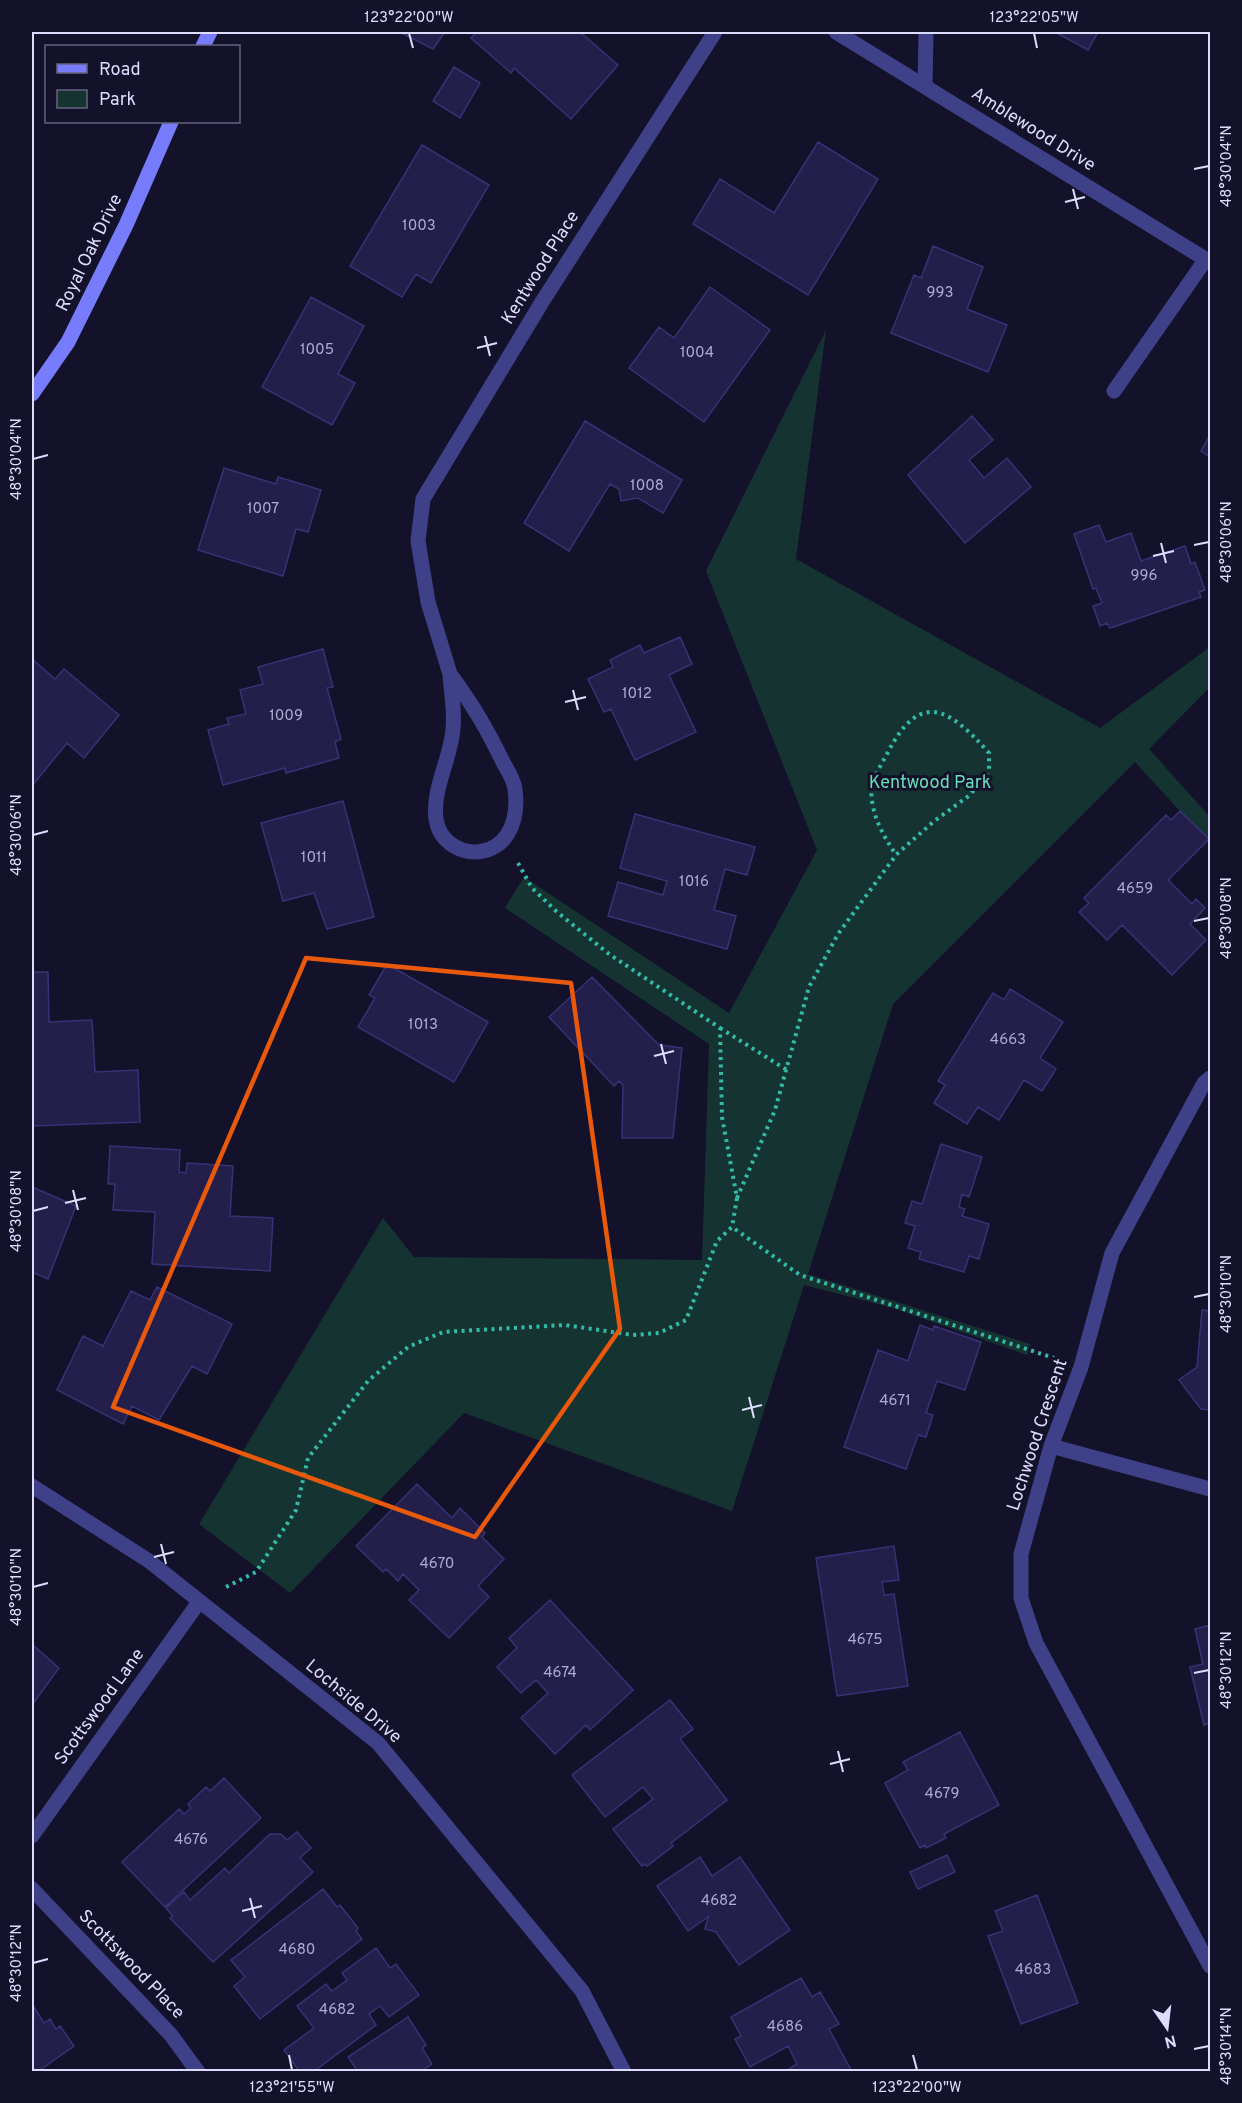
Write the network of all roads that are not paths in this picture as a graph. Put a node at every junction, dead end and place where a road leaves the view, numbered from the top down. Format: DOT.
graph roads {
  1 [pos="715,32"];
  2 [pos="836,32"];
  3 [pos="926,32"];
  4 [pos="925,86"];
  5 [pos="171,123"];
  6 [pos="1208,261"];
  7 [pos="1114,391"];
  8 [pos="32,394"];
  9 [pos="450,674"];
  10 [pos="1210,1078"];
  11 [pos="1051,1446"];
  12 [pos="32,1486"];
  13 [pos="1210,1489"];
  14 [pos="199,1602"];
  15 [pos="32,1836"];
  16 [pos="32,1889"];
  17 [pos="1210,1966"];
  18 [pos="198,2072"];
  19 [pos="624,2072"];
  1 -- 9 [label="street, Kentwood Place"];
  2 -- 4 [label="street, Amblewood Drive"];
  3 -- 4 [label="street"];
  4 -- 6 [label="street, Amblewood Drive"];
  5 -- 8 [label="main road, Royal Oak Drive"];
  6 -- 7 [label="street"];
  9 -- 9 [label="street, Kentwood Place"];
  10 -- 11 [label="street, Lochwood Crescent"];
  11 -- 13 [label="street"];
  11 -- 17 [label="street, Lochwood Crescent"];
  12 -- 14 [label="street, Lochside Drive"];
  14 -- 15 [label="street, Scottswood Lane"];
  14 -- 19 [label="street, Lochside Drive"];
  16 -- 18 [label="street, Scottswood Place"];
}
